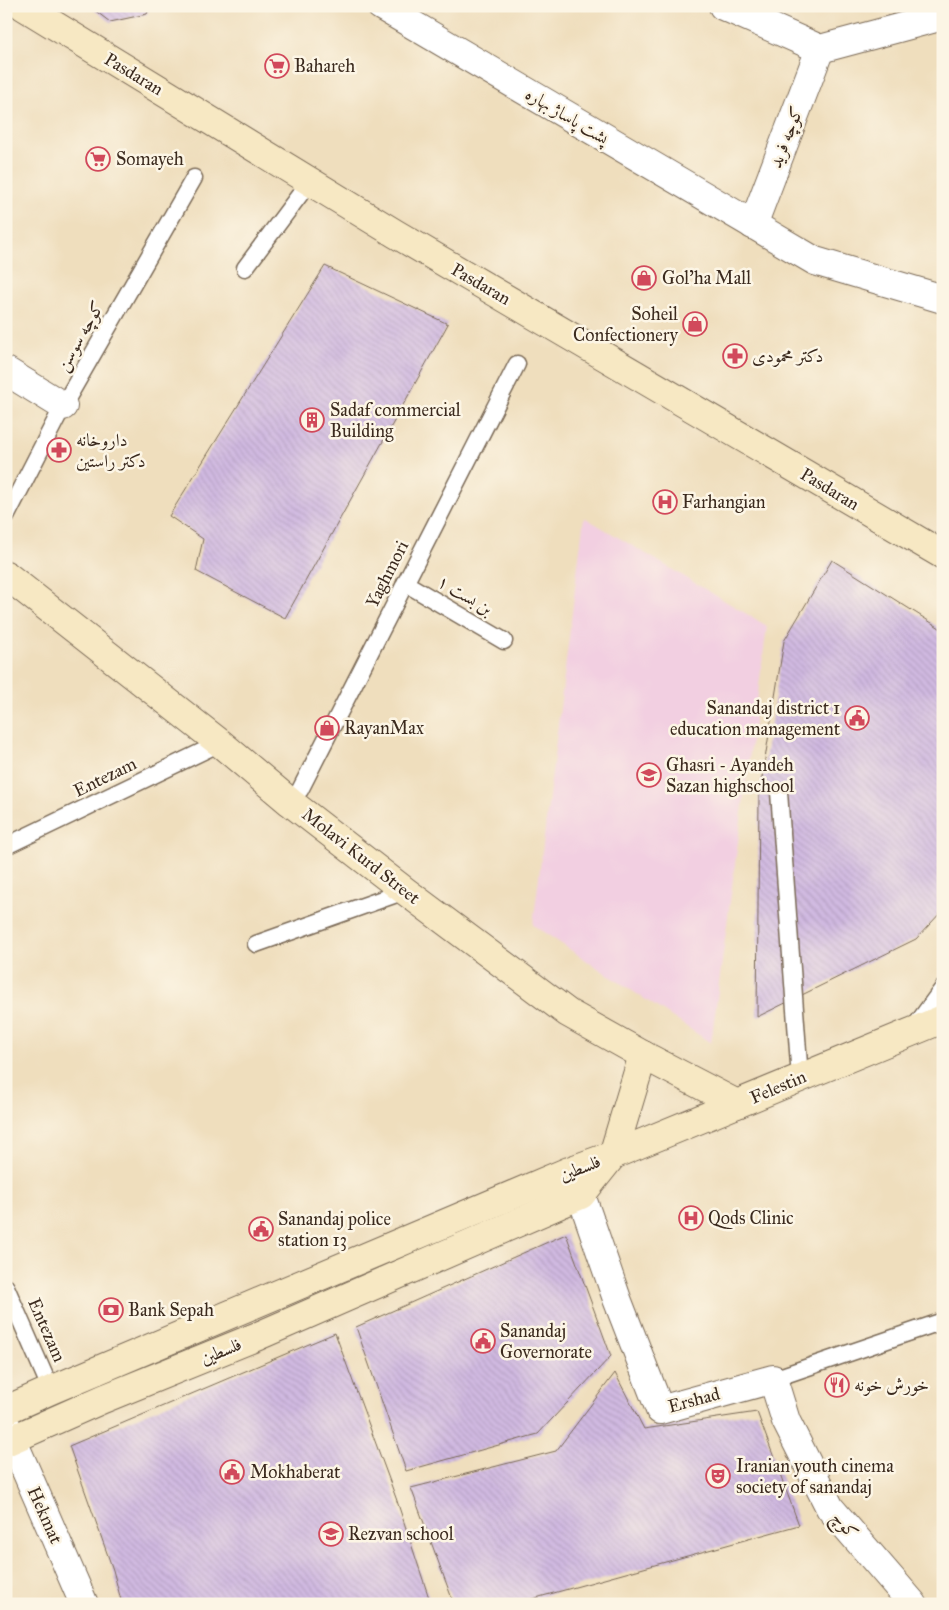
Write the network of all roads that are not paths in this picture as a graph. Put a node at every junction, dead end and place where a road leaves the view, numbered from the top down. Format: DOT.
graph roads {
  1 [pos="23,6"];
  2 [pos="722,6"];
  3 [pos="392,9"];
  4 [pos="943,16"];
  5 [pos="820,49"];
  6 [pos="194,178"];
  7 [pos="310,181"];
  8 [pos="752,225"];
  9 [pos="246,268"];
  10 [pos="943,299"];
  11 [pos="517,364"];
  12 [pos="6,371"];
  13 [pos="63,406"];
  14 [pos="6,517"];
  15 [pos="943,555"];
  16 [pos="6,575"];
  17 [pos="405,583"];
  18 [pos="504,641"];
  19 [pos="220,743"];
  20 [pos="779,792"];
  21 [pos="290,802"];
  22 [pos="6,846"];
  23 [pos="405,891"];
  24 [pos="256,944"];
  25 [pos="943,988"];
  26 [pos="943,1019"];
  27 [pos="910,1032"];
  28 [pos="643,1055"];
  29 [pos="800,1078"];
  30 [pos="737,1104"];
  31 [pos="613,1155"];
  32 [pos="575,1183"];
  33 [pos="6,1287"];
  34 [pos="943,1321"];
  35 [pos="773,1379"];
  36 [pos="51,1390"];
  37 [pos="6,1410"];
  38 [pos="8,1435"];
  39 [pos="84,1604"];
  40 [pos="913,1604"];
  1 -- 7 [label="main road, Pasdaran"];
  2 -- 5 [label="street"];
  3 -- 8 [label="street, پشت پاساژ بهاره"];
  4 -- 5 [label="street"];
  5 -- 8 [label="street, کوچه فرید"];
  6 -- 13 [label="lane, کوچه سوسن"];
  7 -- 9 [label="lane"];
  7 -- 15 [label="main road, Pasdaran"];
  8 -- 10 [label="street, پشت پاساژ بهاره"];
  11 -- 17 [label="lane, Yaghmori"];
  12 -- 13 [label="street"];
  13 -- 14 [label="lane, کوچه سوسن"];
  16 -- 19 [label="main road, Molavi Kurd Street"];
  17 -- 18 [label="lane, بن بست ۱"];
  17 -- 21 [label="lane, Yaghmori"];
  19 -- 21 [label="main road, Molavi Kurd Street"];
  19 -- 22 [label="lane, Entezam"];
  20 -- 29 [label="lane"];
  21 -- 23 [label="main road, Molavi Kurd Street"];
  23 -- 24 [label="lane"];
  23 -- 28 [label="main road, Molavi Kurd Street"];
  25 -- 27 [label="lane"];
  26 -- 27 [label="main road, Felestin"];
  27 -- 29 [label="main road, Felestin"];
  28 -- 30 [label="main road, Molavi Kurd Street"];
  28 -- 31 [label="main road"];
  29 -- 30 [label="main road, Felestin"];
  30 -- 31 [label="main road, Felestin"];
  31 -- 32 [label="main road, فلسطین"];
  32 -- 35 [label="street, Ershad"];
  32 -- 36 [label="main road, فلسطین"];
  32 -- 38 [label="main road, فلسطین"];
  33 -- 36 [label="lane, Entezam"];
  34 -- 35 [label="lane, Ershad"];
  35 -- 40 [label="street, کوچ"];
  36 -- 37 [label="main road, فلسطین"];
  38 -- 39 [label="street, Hekmat"];
}
